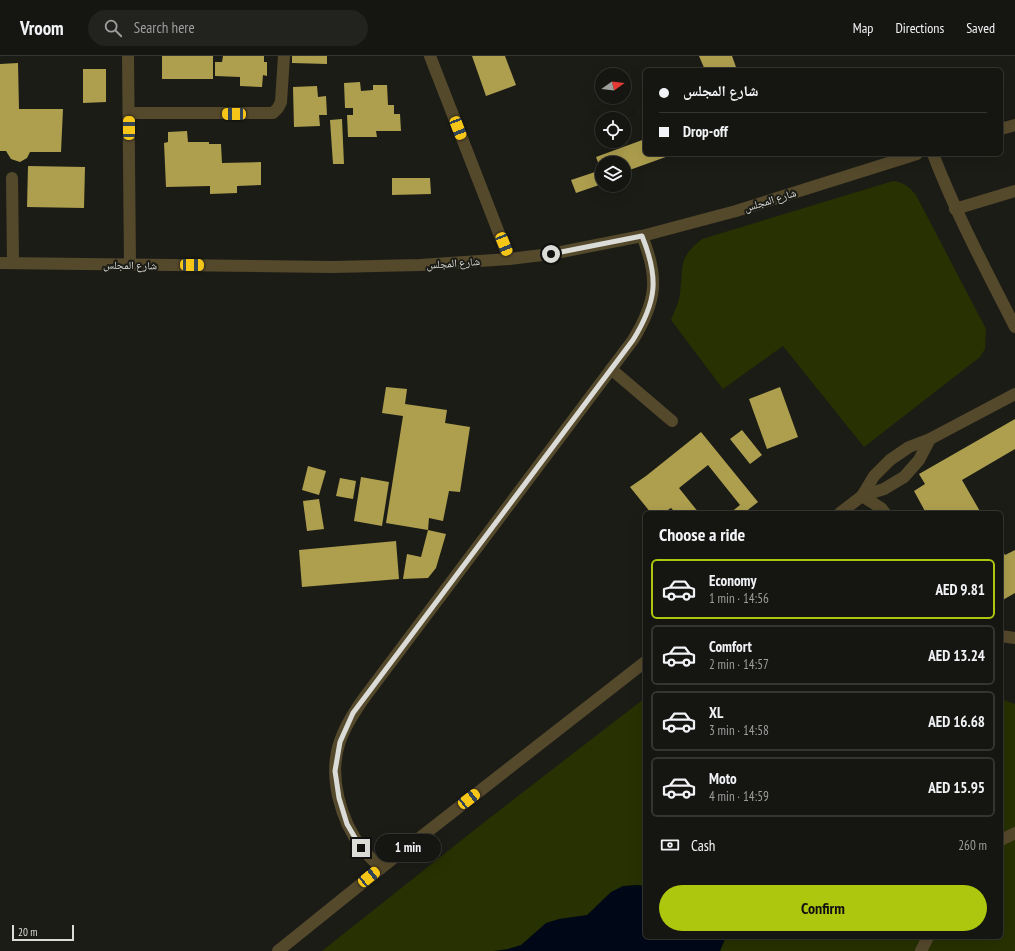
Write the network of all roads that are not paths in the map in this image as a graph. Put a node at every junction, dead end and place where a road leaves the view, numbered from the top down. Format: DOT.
graph roads {
  1 [pos="128,56"];
  2 [pos="284,56"];
  3 [pos="430,56"];
  4 [pos="129,112"];
  5 [pos="1015,125"];
  6 [pos="1003,128"];
  7 [pos="909,156"];
  8 [pos="934,156"];
  9 [pos="12,178"];
  10 [pos="1015,191"];
  11 [pos="955,209"];
  12 [pos="642,236"];
  13 [pos="509,259"];
  14 [pos="0,263"];
  15 [pos="13,263"];
  16 [pos="130,265"];
  17 [pos="1015,327"];
  18 [pos="611,369"];
  19 [pos="1015,394"];
  20 [pos="672,421"];
  21 [pos="930,439"];
  22 [pos="862,496"];
  23 [pos="843,511"];
  24 [pos="883,511"];
  25 [pos="1003,636"];
  26 [pos="1015,638"];
  27 [pos="643,664"];
  28 [pos="1015,833"];
  29 [pos="1003,839"];
  30 [pos="381,868"];
  31 [pos="927,939"];
  32 [pos="924,950"];
  33 [pos="278,951"];
  1 -- 4 [label="street"];
  2 -- 4 [label="street"];
  3 -- 13 [label="street"];
  4 -- 16 [label="street"];
  5 -- 6 [label="street"];
  7 -- 12 [label="street, شارع المجلس"];
  8 -- 11 [label="street"];
  9 -- 15 [label="street"];
  10 -- 11 [label="street"];
  11 -- 17 [label="street"];
  12 -- 13 [label="street, شارع المجلس"];
  12 -- 18 [label="street"];
  13 -- 16 [label="street, شارع المجلس"];
  14 -- 15 [label="street, شارع المجلس"];
  15 -- 16 [label="street, شارع المجلس"];
  18 -- 20 [label="street"];
  18 -- 30 [label="street"];
  19 -- 21 [label="street"];
  21 -- 22 [label="street"];
  21 -- 22 [label="street"];
  22 -- 23 [label="street"];
  22 -- 24 [label="street"];
  25 -- 26 [label="street"];
  27 -- 30 [label="street"];
  28 -- 29 [label="street"];
  30 -- 33 [label="street"];
  31 -- 32 [label="street"];
}
